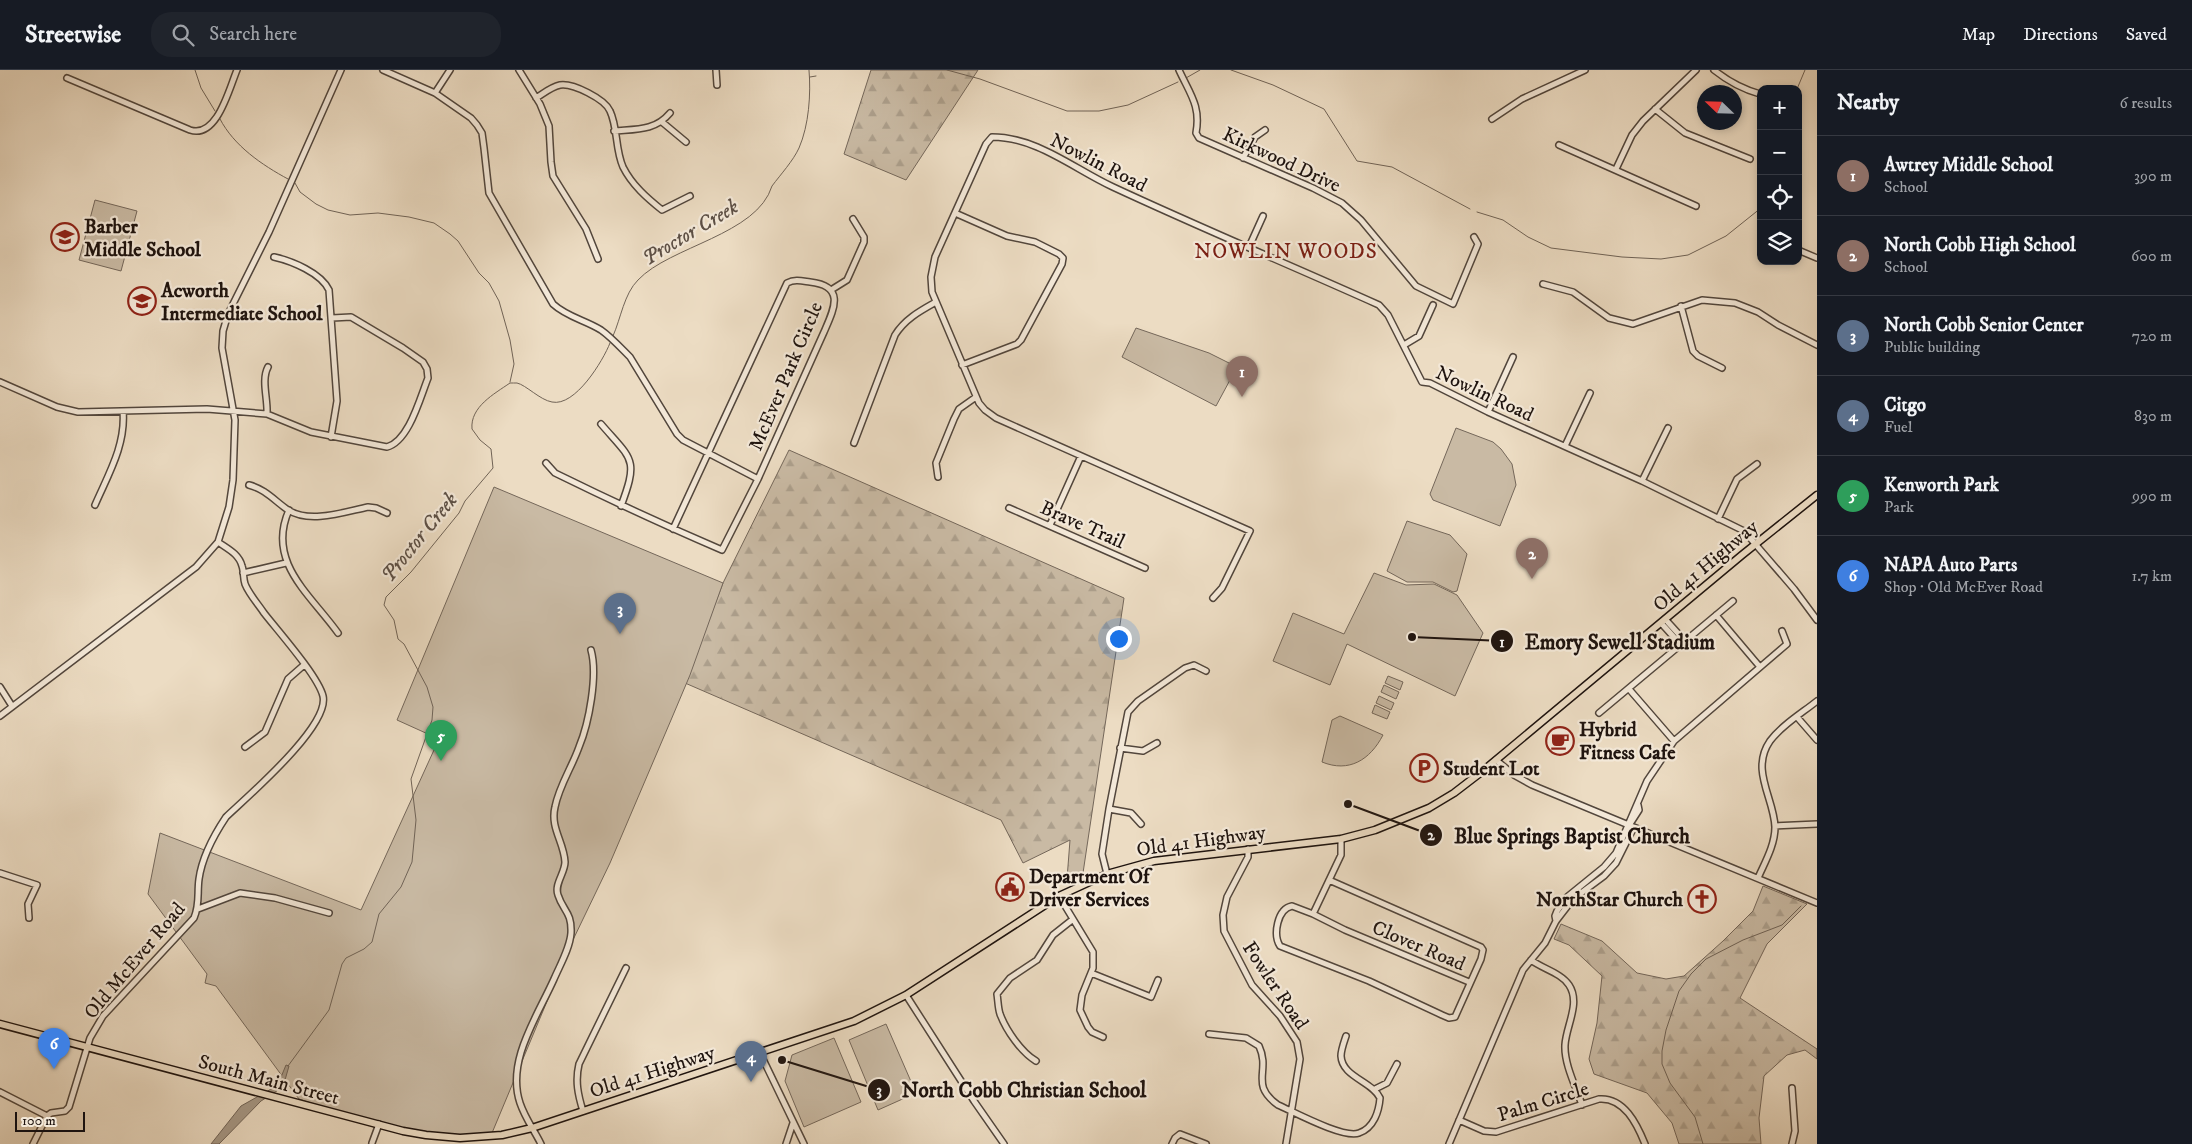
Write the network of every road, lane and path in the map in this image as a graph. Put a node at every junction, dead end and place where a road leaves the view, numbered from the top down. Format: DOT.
graph roads {
  1 [pos="237,70"];
  2 [pos="341,70"];
  3 [pos="384,70"];
  4 [pos="450,70"];
  5 [pos="519,70"];
  6 [pos="716,70"];
  7 [pos="1179,70"];
  8 [pos="1585,70"];
  9 [pos="1696,70"];
  10 [pos="1714,70"];
  11 [pos="67,78"];
  12 [pos="717,85"];
  13 [pos="435,93"];
  14 [pos="1757,93"];
  15 [pos="536,98"];
  16 [pos="1656,109"];
  17 [pos="670,113"];
  18 [pos="1492,119"];
  19 [pos="662,122"];
  20 [pos="1265,130"];
  21 [pos="614,131"];
  22 [pos="686,142"];
  23 [pos="1559,144"];
  24 [pos="1243,158"];
  25 [pos="1750,159"];
  26 [pos="1616,169"];
  27 [pos="690,196"];
  28 [pos="1696,206"];
  29 [pos="955,213"];
  30 [pos="1264,216"];
  31 [pos="853,219"];
  32 [pos="1474,237"];
  33 [pos="1249,247"];
  34 [pos="1802,252"];
  35 [pos="274,257"];
  36 [pos="1817,258"];
  37 [pos="598,259"];
  38 [pos="1543,284"];
  39 [pos="831,290"];
  40 [pos="936,302"];
  41 [pos="1433,304"];
  42 [pos="1681,306"];
  43 [pos="332,318"];
  44 [pos="1404,345"];
  45 [pos="1817,345"];
  46 [pos="1513,357"];
  47 [pos="962,365"];
  48 [pos="268,367"];
  49 [pos="1722,368"];
  50 [pos="0,382"];
  51 [pos="1590,392"];
  52 [pos="976,397"];
  53 [pos="123,411"];
  54 [pos="233,412"];
  55 [pos="1488,412"];
  56 [pos="267,414"];
  57 [pos="601,424"];
  58 [pos="1668,428"];
  59 [pos="332,437"];
  60 [pos="854,443"];
  61 [pos="1565,446"];
  62 [pos="707,454"];
  63 [pos="1081,456"];
  64 [pos="546,463"];
  65 [pos="1757,464"];
  66 [pos="938,477"];
  67 [pos="758,479"];
  68 [pos="1642,481"];
  69 [pos="249,485"];
  70 [pos="1817,495"];
  71 [pos="95,505"];
  72 [pos="621,506"];
  73 [pos="1008,508"];
  74 [pos="289,510"];
  75 [pos="387,513"];
  76 [pos="1718,520"];
  77 [pos="1050,525"];
  78 [pos="673,529"];
  79 [pos="218,542"];
  80 [pos="1756,543"];
  81 [pos="286,562"];
  82 [pos="1145,568"];
  83 [pos="243,572"];
  84 [pos="1213,598"];
  85 [pos="1733,601"];
  86 [pos="1716,615"];
  87 [pos="1817,620"];
  88 [pos="1663,621"];
  89 [pos="1782,631"];
  90 [pos="338,633"];
  91 [pos="1683,643"];
  92 [pos="591,650"];
  93 [pos="304,665"];
  94 [pos="1760,666"];
  95 [pos="1206,671"];
  96 [pos="0,687"];
  97 [pos="1629,689"];
  98 [pos="1817,701"];
  99 [pos="12,706"];
  100 [pos="1599,714"];
  101 [pos="0,716"];
  102 [pos="1798,716"];
  103 [pos="1817,740"];
  104 [pos="1674,741"];
  105 [pos="1158,743"];
  106 [pos="244,747"];
  107 [pos="1120,748"];
  108 [pos="1496,760"];
  109 [pos="1109,809"];
  110 [pos="1141,824"];
  111 [pos="1817,824"];
  112 [pos="1631,826"];
  113 [pos="1775,826"];
  114 [pos="1341,839"];
  115 [pos="1248,849"];
  116 [pos="0,873"];
  117 [pos="1107,874"];
  118 [pos="1758,878"];
  119 [pos="1329,880"];
  120 [pos="1059,896"];
  121 [pos="1817,903"];
  122 [pos="198,909"];
  123 [pos="329,913"];
  124 [pos="1313,914"];
  125 [pos="29,918"];
  126 [pos="1072,920"];
  127 [pos="1531,960"];
  128 [pos="626,968"];
  129 [pos="1091,973"];
  130 [pos="1158,980"];
  131 [pos="1469,982"];
  132 [pos="906,995"];
  133 [pos="0,1024"];
  134 [pos="1209,1034"];
  135 [pos="1346,1036"];
  136 [pos="1104,1037"];
  137 [pos="87,1047"];
  138 [pos="760,1053"];
  139 [pos="1036,1061"];
  140 [pos="1397,1064"];
  141 [pos="1792,1088"];
  142 [pos="1374,1089"];
  143 [pos="0,1092"];
  144 [pos="1582,1105"];
  145 [pos="583,1111"];
  146 [pos="1292,1111"];
  147 [pos="47,1116"];
  148 [pos="1460,1120"];
  149 [pos="793,1123"];
  150 [pos="378,1124"];
  151 [pos="532,1128"];
  152 [pos="372,1143"];
  153 [pos="33,1144"];
  154 [pos="541,1144"];
  155 [pos="786,1144"];
  156 [pos="804,1144"];
  157 [pos="1004,1144"];
  158 [pos="1172,1144"];
  159 [pos="1206,1144"];
  160 [pos="1286,1144"];
  161 [pos="1449,1144"];
  162 [pos="1645,1144"];
  163 [pos="1792,1144"];
  1 -- 11 [label="street"];
  2 -- 54 [label="street"];
  3 -- 13 [label="street"];
  4 -- 13 [label="street"];
  5 -- 15 [label="street"];
  6 -- 12 [label="street"];
  7 -- 24 [label="street, Kirkwood Drive"];
  8 -- 18 [label="street"];
  9 -- 16 [label="street"];
  10 -- 14 [label="street"];
  13 -- 62 [label="street"];
  15 -- 21 [label="street"];
  15 -- 37 [label="street"];
  16 -- 25 [label="street"];
  16 -- 26 [label="street"];
  17 -- 19 [label="street"];
  19 -- 21 [label="street"];
  19 -- 22 [label="street"];
  20 -- 24 [label="street"];
  21 -- 27 [label="street"];
  23 -- 26 [label="street"];
  24 -- 32 [label="street, Kirkwood Drive"];
  26 -- 28 [label="street"];
  29 -- 33 [label="street, Nowlin Road"];
  29 -- 40 [label="street, Nowlin Road"];
  29 -- 47 [label="street"];
  30 -- 33 [label="street"];
  31 -- 39 [label="street"];
  33 -- 44 [label="street, Nowlin Road"];
  34 -- 36 [label="street"];
  35 -- 43 [label="street"];
  38 -- 42 [label="street"];
  39 -- 62 [label="street, McEver Park Circle"];
  39 -- 67 [label="street, McEver Park Circle"];
  40 -- 47 [label="street, Nowlin Road"];
  40 -- 60 [label="street"];
  41 -- 44 [label="street"];
  42 -- 45 [label="street"];
  42 -- 49 [label="street"];
  43 -- 59 [label="street"];
  43 -- 59 [label="street"];
  44 -- 55 [label="street, Nowlin Road"];
  46 -- 55 [label="street"];
  47 -- 52 [label="street, Nowlin Road"];
  48 -- 56 [label="street"];
  50 -- 53 [label="street"];
  51 -- 61 [label="street"];
  52 -- 63 [label="street, Nowlin Road"];
  52 -- 66 [label="street"];
  53 -- 54 [label="street"];
  53 -- 71 [label="street"];
  54 -- 56 [label="street"];
  54 -- 79 [label="street"];
  55 -- 61 [label="street, Nowlin Road"];
  56 -- 59 [label="street"];
  57 -- 72 [label="street"];
  58 -- 68 [label="street"];
  61 -- 68 [label="street, Nowlin Road"];
  62 -- 67 [label="street"];
  62 -- 78 [label="street, McEver Park Circle"];
  63 -- 77 [label="street"];
  63 -- 84 [label="street, Nowlin Road"];
  64 -- 72 [label="street, McEver Park Circle"];
  65 -- 76 [label="street"];
  67 -- 78 [label="street, McEver Park Circle"];
  68 -- 76 [label="street, Nowlin Road"];
  69 -- 74 [label="street"];
  70 -- 80 [label="main road, Old 41 Highway"];
  72 -- 78 [label="street, McEver Park Circle"];
  73 -- 77 [label="street, Brave Trail"];
  74 -- 75 [label="street"];
  74 -- 81 [label="street"];
  76 -- 80 [label="street, Nowlin Road"];
  77 -- 82 [label="street, Brave Trail"];
  79 -- 83 [label="street, Old McEver Road"];
  79 -- 99 [label="street"];
  80 -- 87 [label="street, Nowlin Road"];
  80 -- 88 [label="main road, Old 41 Highway"];
  81 -- 83 [label="street"];
  81 -- 90 [label="street"];
  83 -- 93 [label="street, Old McEver Road"];
  85 -- 86 [label="street"];
  86 -- 91 [label="street"];
  86 -- 94 [label="street"];
  88 -- 91 [label="street"];
  88 -- 108 [label="main road, Old 41 Highway"];
  89 -- 94 [label="street"];
  91 -- 97 [label="street"];
  92 -- 151 [label="street"];
  93 -- 106 [label="street"];
  93 -- 122 [label="street, Old McEver Road"];
  94 -- 104 [label="street"];
  95 -- 107 [label="street"];
  96 -- 99 [label="street"];
  97 -- 100 [label="street"];
  97 -- 104 [label="street"];
  98 -- 102 [label="street"];
  99 -- 101 [label="street"];
  102 -- 103 [label="street"];
  102 -- 113 [label="street"];
  104 -- 112 [label="street"];
  105 -- 107 [label="street"];
  107 -- 109 [label="street"];
  108 -- 112 [label="street"];
  108 -- 114 [label="main road, Old 41 Highway"];
  109 -- 110 [label="street"];
  109 -- 117 [label="street"];
  111 -- 113 [label="street"];
  112 -- 118 [label="street"];
  112 -- 127 [label="street"];
  113 -- 118 [label="street"];
  114 -- 115 [label="main road, Old 41 Highway"];
  114 -- 119 [label="street"];
  115 -- 117 [label="main road, Old 41 Highway"];
  115 -- 146 [label="street, Fowler Road"];
  116 -- 125 [label="street"];
  117 -- 120 [label="main road, Old 41 Highway"];
  118 -- 121 [label="street"];
  119 -- 124 [label="street"];
  119 -- 131 [label="street, Clover Road"];
  120 -- 126 [label="street"];
  120 -- 132 [label="main road, Old 41 Highway"];
  122 -- 123 [label="street"];
  122 -- 137 [label="street, Old McEver Road"];
  124 -- 131 [label="street, Clover Road"];
  124 -- 131 [label="street, Clover Road"];
  126 -- 129 [label="street"];
  126 -- 139 [label="street"];
  127 -- 144 [label="street"];
  127 -- 148 [label="street"];
  128 -- 145 [label="street"];
  129 -- 130 [label="street"];
  129 -- 136 [label="street"];
  132 -- 138 [label="main road, Old 41 Highway"];
  132 -- 157 [label="street"];
  133 -- 137 [label="main road, South Main Street"];
  134 -- 146 [label="street"];
  135 -- 142 [label="street"];
  137 -- 147 [label="street, Old McEver Road"];
  137 -- 150 [label="main road, South Main Street"];
  138 -- 145 [label="main road, Old 41 Highway"];
  138 -- 149 [label="street"];
  140 -- 142 [label="street"];
  141 -- 163 [label="street"];
  142 -- 146 [label="street"];
  143 -- 147 [label="street"];
  144 -- 148 [label="street, Palm Circle"];
  144 -- 162 [label="street, Palm Circle"];
  145 -- 151 [label="main road, Old 41 Highway"];
  146 -- 160 [label="street, Fowler Road"];
  147 -- 153 [label="street"];
  148 -- 161 [label="street"];
  149 -- 155 [label="street"];
  149 -- 156 [label="street"];
  150 -- 151 [label="main road, South Main Street"];
  150 -- 152 [label="street"];
  151 -- 154 [label="street"];
  158 -- 159 [label="street"];
}
